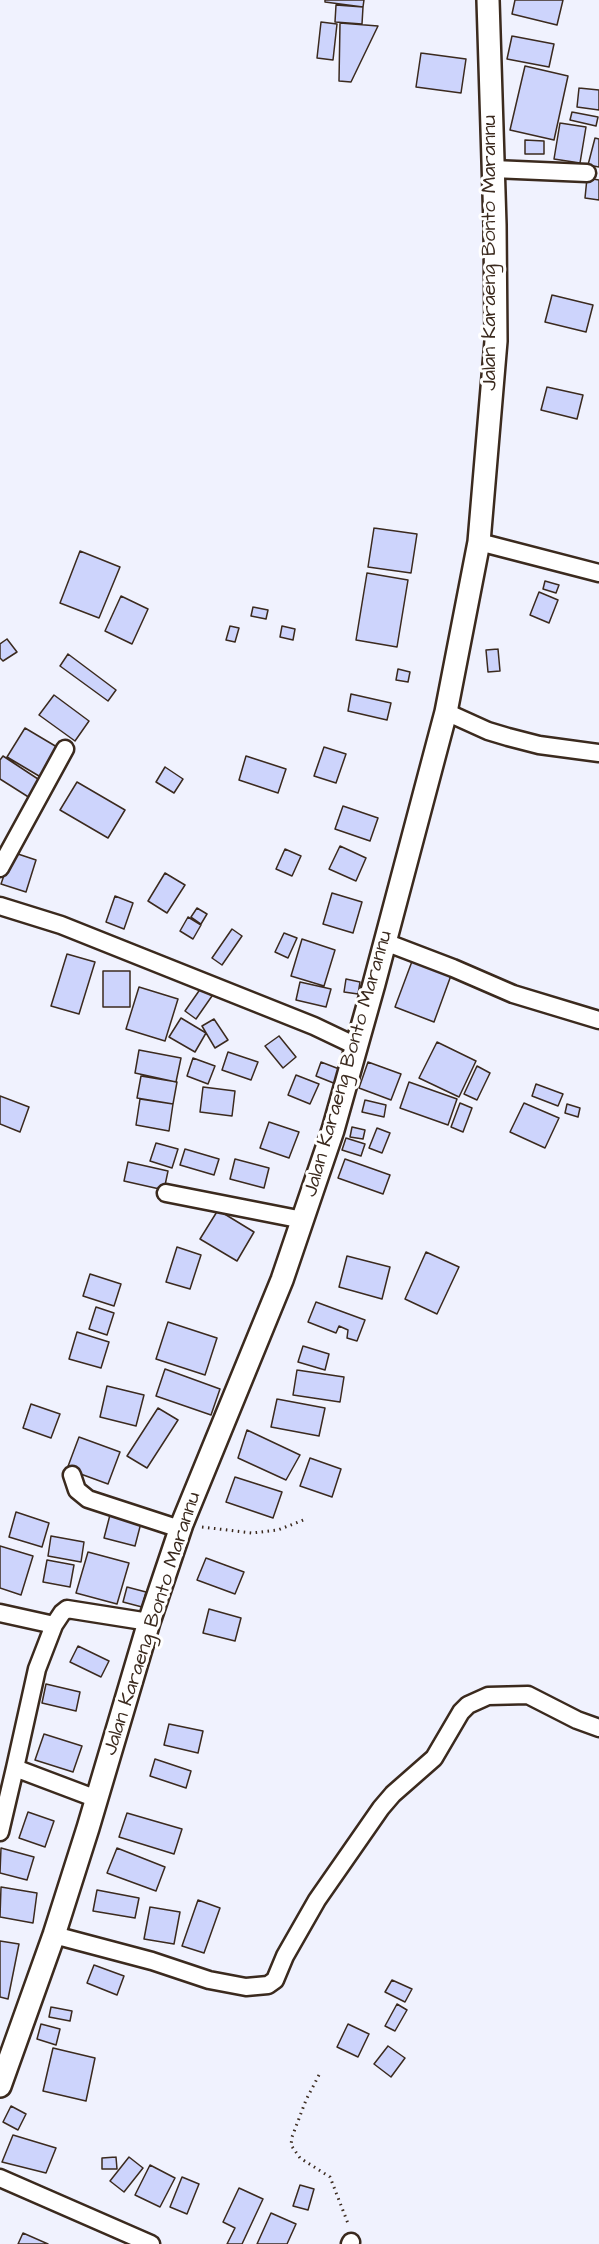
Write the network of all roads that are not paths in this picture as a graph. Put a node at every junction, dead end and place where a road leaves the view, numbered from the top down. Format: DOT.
graph roads {
  1 [pos="488,0"];
  2 [pos="493,169"];
  3 [pos="587,173"];
  4 [pos="479,542"];
  5 [pos="599,573"];
  6 [pos="446,712"];
  7 [pos="65,749"];
  8 [pos="599,753"];
  9 [pos="0,868"];
  10 [pos="0,906"];
  11 [pos="384,942"];
  12 [pos="599,1020"];
  13 [pos="356,1046"];
  14 [pos="166,1192"];
  15 [pos="303,1220"];
  16 [pos="72,1475"];
  17 [pos="181,1527"];
  18 [pos="0,1613"];
  19 [pos="149,1622"];
  20 [pos="54,1625"];
  21 [pos="599,1728"];
  22 [pos="15,1768"];
  23 [pos="97,1799"];
  24 [pos="0,1832"];
  25 [pos="54,1935"];
  26 [pos="0,2086"];
  27 [pos="0,2178"];
  28 [pos="151,2244"];
  1 -- 2 [label="main road, Jalan Karaeng Bonto Marannu"];
  2 -- 3 [label="street"];
  2 -- 4 [label="main road, Jalan Karaeng Bonto Marannu"];
  4 -- 5 [label="street"];
  4 -- 6 [label="main road, Jalan Karaeng Bonto Marannu"];
  6 -- 8 [label="street"];
  6 -- 11 [label="main road, Jalan Karaeng Bonto Marannu"];
  7 -- 9 [label="street"];
  10 -- 13 [label="street"];
  11 -- 12 [label="street"];
  11 -- 13 [label="main road, Jalan Karaeng Bonto Marannu"];
  13 -- 15 [label="main road, Jalan Karaeng Bonto Marannu"];
  14 -- 15 [label="street"];
  15 -- 17 [label="main road, Jalan Karaeng Bonto Marannu"];
  16 -- 17 [label="street"];
  17 -- 19 [label="main road, Jalan Karaeng Bonto Marannu"];
  18 -- 20 [label="street"];
  19 -- 20 [label="street"];
  19 -- 23 [label="main road, Jalan Karaeng Bonto Marannu"];
  20 -- 22 [label="street"];
  21 -- 25 [label="street"];
  22 -- 23 [label="street"];
  22 -- 24 [label="street"];
  23 -- 25 [label="main road, Jalan Karaeng Bonto Marannu"];
  25 -- 26 [label="main road, Jalan Karaeng Bonto Marannu"];
  27 -- 28 [label="street"];
}
